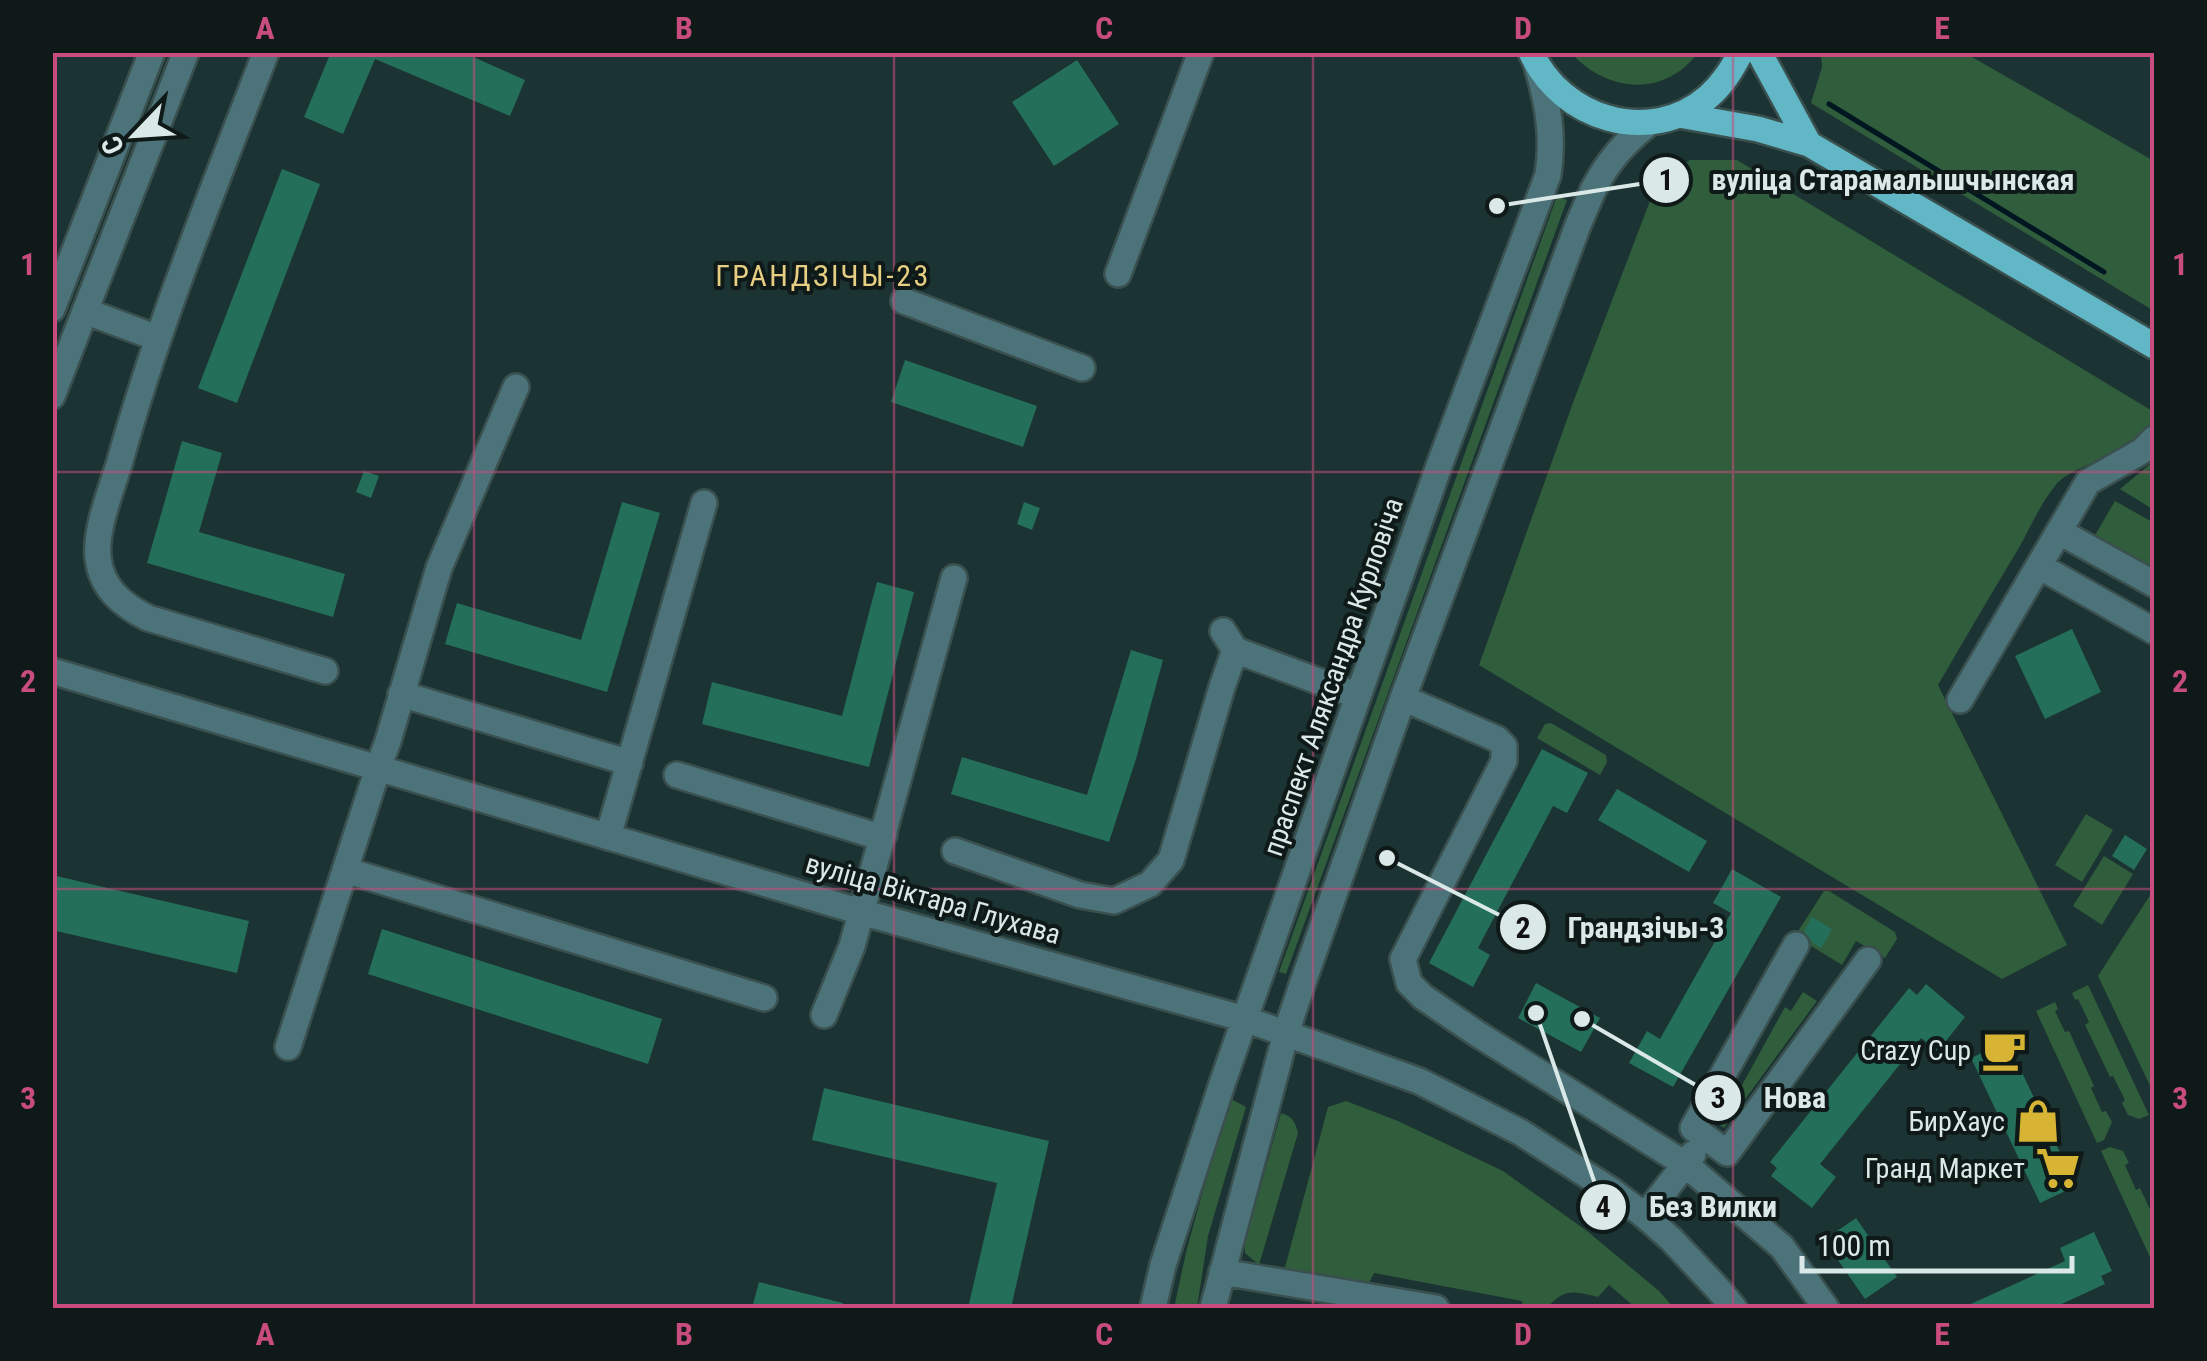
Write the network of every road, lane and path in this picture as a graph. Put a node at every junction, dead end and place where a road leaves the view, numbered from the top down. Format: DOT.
graph roads {
  1 [pos="152,52"];
  2 [pos="186,52"];
  3 [pos="266,52"];
  4 [pos="1740,52"];
  5 [pos="1759,52"];
  6 [pos="1194,55"];
  7 [pos="1534,59"];
  8 [pos="1679,115"];
  9 [pos="1650,122"];
  10 [pos="1809,144"];
  11 [pos="1118,274"];
  12 [pos="904,301"];
  13 [pos="52,310"];
  14 [pos="85,312"];
  15 [pos="157,338"];
  16 [pos="2154,346"];
  17 [pos="1082,368"];
  18 [pos="516,387"];
  19 [pos="52,396"];
  20 [pos="2154,439"];
  21 [pos="704,503"];
  22 [pos="2060,532"];
  23 [pos="2039,566"];
  24 [pos="954,578"];
  25 [pos="2154,584"];
  26 [pos="2154,631"];
  27 [pos="324,670"];
  28 [pos="52,671"];
  29 [pos="401,694"];
  30 [pos="1358,696"];
  31 [pos="1404,698"];
  32 [pos="1960,700"];
  33 [pos="630,763"];
  34 [pos="378,768"];
  35 [pos="678,776"];
  36 [pos="884,834"];
  37 [pos="608,837"];
  38 [pos="955,850"];
  39 [pos="346,870"];
  40 [pos="862,912"];
  41 [pos="1796,945"];
  42 [pos="1868,960"];
  43 [pos="764,998"];
  44 [pos="824,1015"];
  45 [pos="1245,1019"];
  46 [pos="1286,1033"];
  47 [pos="288,1047"];
  48 [pos="1705,1138"];
  49 [pos="1685,1164"];
  50 [pos="1646,1216"];
  51 [pos="1222,1272"];
  52 [pos="1153,1308"];
  53 [pos="1214,1308"];
  54 [pos="1436,1308"];
  55 [pos="1734,1308"];
  56 [pos="1826,1308"];
  1 -- 13 [label="street"];
  2 -- 14 [label="street"];
  3 -- 15 [label="street"];
  4 -- 8 [label="main road"];
  5 -- 10 [label="main road"];
  6 -- 11 [label="street"];
  7 -- 9 [label="main road"];
  7 -- 30 [label="street, праспект Аляксандра Курловіча"];
  8 -- 9 [label="main road"];
  8 -- 10 [label="main road"];
  9 -- 31 [label="street"];
  10 -- 16 [label="main road"];
  12 -- 17 [label="street"];
  14 -- 15 [label="street"];
  14 -- 19 [label="street"];
  15 -- 27 [label="street"];
  18 -- 29 [label="street"];
  20 -- 22 [label="street"];
  21 -- 33 [label="street"];
  22 -- 23 [label="street"];
  22 -- 25 [label="street"];
  23 -- 26 [label="street"];
  23 -- 32 [label="street"];
  24 -- 36 [label="street"];
  28 -- 34 [label="street, вуліца Віктара Глухава"];
  29 -- 33 [label="street"];
  29 -- 34 [label="street"];
  30 -- 38 [label="street"];
  30 -- 45 [label="street, праспект Аляксандра Курловіча"];
  31 -- 46 [label="street"];
  31 -- 49 [label="street"];
  33 -- 37 [label="street"];
  34 -- 37 [label="street, вуліца Віктара Глухава"];
  34 -- 39 [label="street"];
  35 -- 36 [label="street"];
  36 -- 40 [label="street"];
  37 -- 40 [label="street, вуліца Віктара Глухава"];
  39 -- 43 [label="street"];
  39 -- 47 [label="street"];
  40 -- 44 [label="street"];
  40 -- 45 [label="street, вуліца Віктара Глухава"];
  41 -- 48 [label="street"];
  42 -- 48 [label="street"];
  45 -- 46 [label="street, вуліца Віктара Глухава"];
  45 -- 52 [label="street, праспект Аляксандра Курловіча"];
  46 -- 50 [label="street, вуліца Віктара Глухава"];
  46 -- 51 [label="street"];
  48 -- 49 [label="street"];
  49 -- 50 [label="street"];
  49 -- 56 [label="street"];
  50 -- 55 [label="street, вуліца Віктара Глухава"];
  51 -- 53 [label="street"];
  51 -- 54 [label="street"];
}
